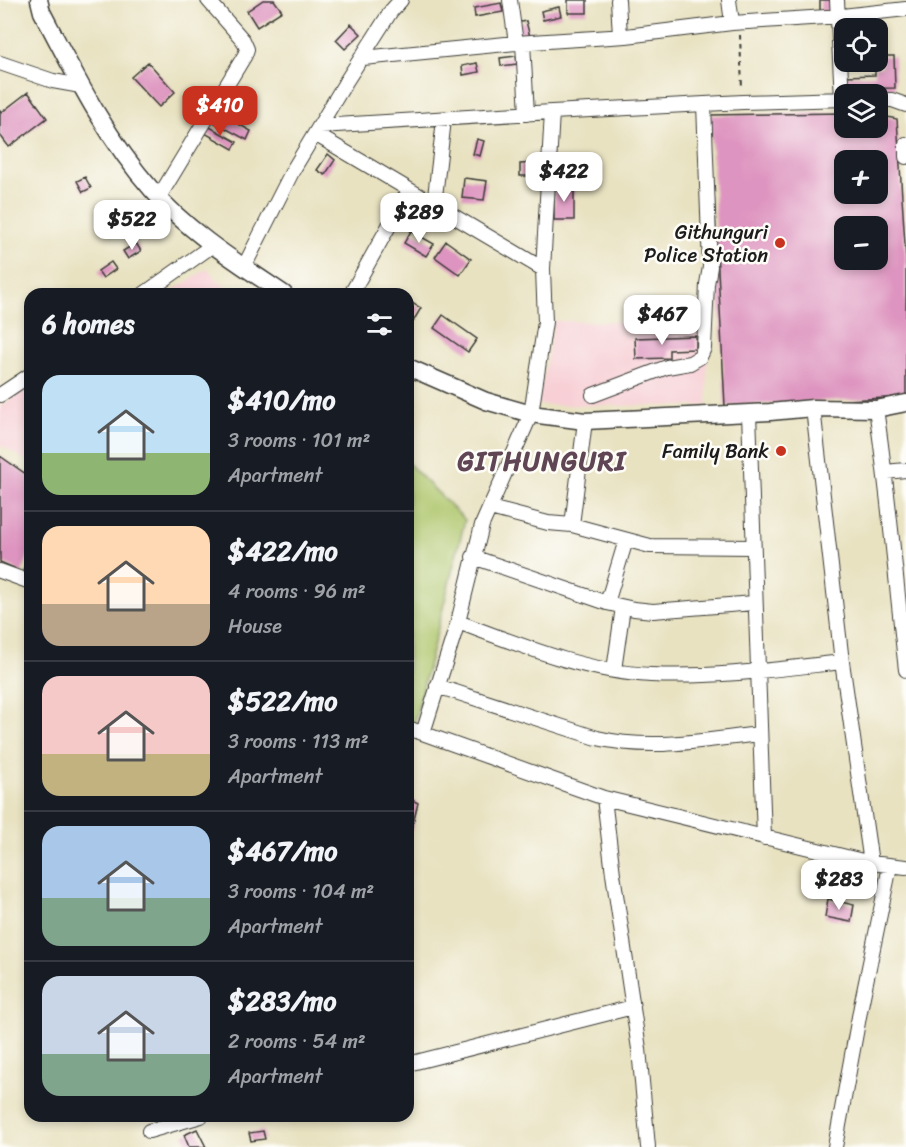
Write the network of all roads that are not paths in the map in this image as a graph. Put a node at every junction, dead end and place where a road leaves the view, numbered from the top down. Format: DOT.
graph roads {
  1 [pos="39,0"];
  2 [pos="208,0"];
  3 [pos="401,0"];
  4 [pos="510,0"];
  5 [pos="618,0"];
  6 [pos="729,0"];
  7 [pos="837,0"];
  8 [pos="906,9"];
  9 [pos="838,16"];
  10 [pos="736,23"];
  11 [pos="620,36"];
  12 [pos="520,43"];
  13 [pos="363,58"];
  14 [pos="0,63"];
  15 [pos="842,84"];
  16 [pos="81,87"];
  17 [pos="834,99"];
  18 [pos="888,100"];
  19 [pos="704,104"];
  20 [pos="906,105"];
  21 [pos="552,112"];
  22 [pos="527,114"];
  23 [pos="444,120"];
  24 [pos="317,130"];
  25 [pos="409,190"];
  26 [pos="159,197"];
  27 [pos="434,205"];
  28 [pos="213,245"];
  29 [pos="244,267"];
  30 [pos="543,269"];
  31 [pos="152,288"];
  32 [pos="275,288"];
  33 [pos="354,288"];
  34 [pos="414,370"];
  35 [pos="24,379"];
  36 [pos="0,395"];
  37 [pos="593,395"];
  38 [pos="906,403"];
  39 [pos="813,408"];
  40 [pos="876,409"];
  41 [pos="749,413"];
  42 [pos="531,414"];
  43 [pos="585,420"];
  44 [pos="906,470"];
  45 [pos="885,472"];
  46 [pos="490,508"];
  47 [pos="906,519"];
  48 [pos="891,520"];
  49 [pos="572,525"];
  50 [pos="626,540"];
  51 [pos="753,547"];
  52 [pos="473,557"];
  53 [pos="0,570"];
  54 [pos="900,572"];
  55 [pos="24,580"];
  56 [pos="607,603"];
  57 [pos="754,603"];
  58 [pos="623,607"];
  59 [pos="458,622"];
  60 [pos="842,662"];
  61 [pos="614,670"];
  62 [pos="906,670"];
  63 [pos="757,671"];
  64 [pos="437,686"];
  65 [pos="414,730"];
  66 [pos="423,734"];
  67 [pos="759,735"];
  68 [pos="604,798"];
  69 [pos="764,838"];
  70 [pos="871,863"];
  71 [pos="890,866"];
  72 [pos="906,867"];
  73 [pos="633,1007"];
  74 [pos="414,1062"];
  75 [pos="180,1122"];
  76 [pos="149,1131"];
  77 [pos="648,1147"];
  78 [pos="835,1147"];
  1 -- 16 [label="main road"];
  2 -- 26 [label="street"];
  3 -- 13 [label="street"];
  4 -- 12 [label="street"];
  5 -- 11 [label="street"];
  6 -- 10 [label="street"];
  7 -- 9 [label="street"];
  8 -- 9 [label="street"];
  9 -- 10 [label="street"];
  9 -- 15 [label="street"];
  10 -- 11 [label="street"];
  11 -- 12 [label="street"];
  12 -- 13 [label="street"];
  12 -- 22 [label="street"];
  13 -- 24 [label="street"];
  14 -- 16 [label="street"];
  16 -- 26 [label="main road"];
  17 -- 19 [label="street"];
  18 -- 20 [label="street"];
  19 -- 21 [label="street"];
  19 -- 37 [label="street"];
  21 -- 22 [label="street"];
  21 -- 30 [label="street"];
  22 -- 23 [label="street"];
  23 -- 24 [label="street"];
  23 -- 27 [label="street"];
  24 -- 25 [label="street"];
  24 -- 29 [label="street"];
  25 -- 27 [label="street"];
  25 -- 33 [label="street"];
  26 -- 28 [label="main road"];
  27 -- 30 [label="street"];
  28 -- 29 [label="main road"];
  28 -- 31 [label="street"];
  29 -- 32 [label="main road"];
  30 -- 42 [label="street"];
  34 -- 42 [label="main road"];
  35 -- 36 [label="street"];
  38 -- 40 [label="main road"];
  39 -- 40 [label="main road"];
  39 -- 41 [label="main road"];
  39 -- 60 [label="street"];
  40 -- 45 [label="street"];
  41 -- 43 [label="main road"];
  41 -- 51 [label="street"];
  42 -- 43 [label="main road"];
  42 -- 46 [label="street"];
  43 -- 49 [label="street"];
  44 -- 45 [label="street"];
  45 -- 48 [label="street"];
  46 -- 49 [label="street"];
  46 -- 52 [label="street"];
  47 -- 48 [label="street"];
  48 -- 54 [label="street"];
  49 -- 50 [label="street"];
  50 -- 51 [label="street"];
  50 -- 56 [label="street"];
  51 -- 57 [label="street"];
  52 -- 56 [label="street"];
  52 -- 59 [label="street"];
  53 -- 55 [label="street"];
  54 -- 62 [label="street"];
  56 -- 58 [label="street"];
  57 -- 58 [label="street"];
  57 -- 63 [label="street"];
  58 -- 61 [label="street"];
  59 -- 61 [label="street"];
  59 -- 64 [label="street"];
  60 -- 63 [label="street"];
  60 -- 70 [label="street"];
  61 -- 63 [label="street"];
  63 -- 67 [label="street"];
  64 -- 66 [label="street"];
  64 -- 67 [label="street"];
  65 -- 66 [label="street"];
  66 -- 68 [label="street"];
  67 -- 69 [label="street"];
  68 -- 69 [label="street"];
  68 -- 73 [label="street"];
  69 -- 70 [label="street"];
  70 -- 71 [label="street"];
  71 -- 72 [label="street"];
  71 -- 78 [label="street"];
  73 -- 74 [label="street"];
  73 -- 77 [label="street"];
  75 -- 76 [label="street"];
}
